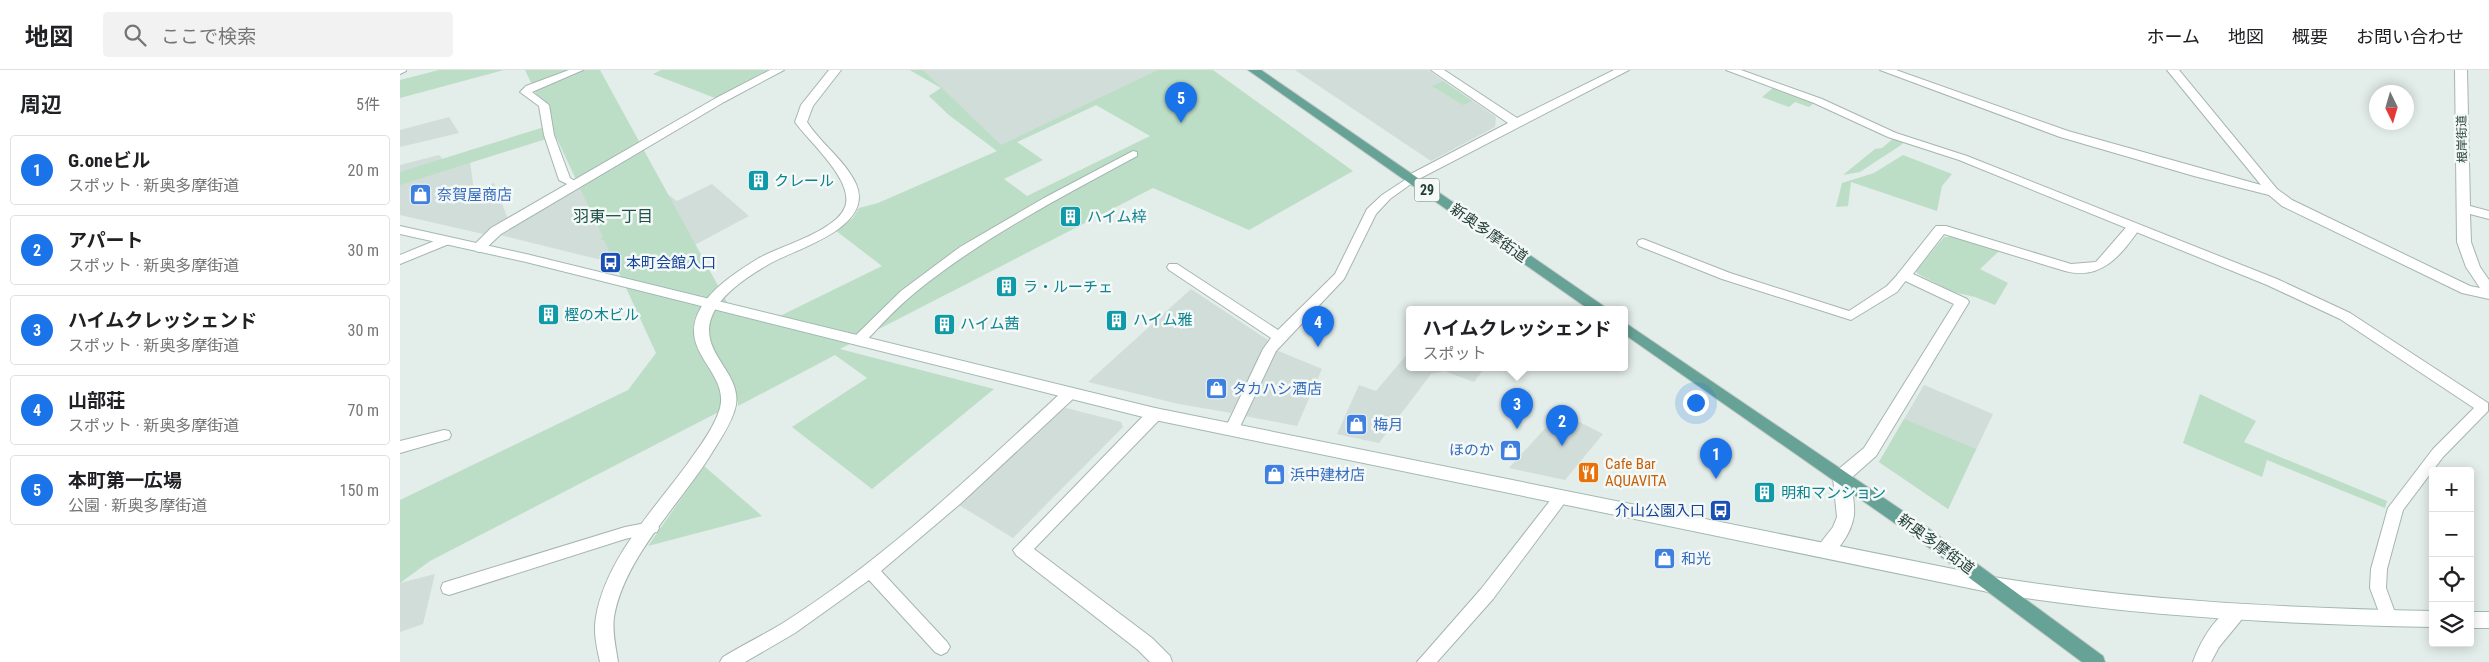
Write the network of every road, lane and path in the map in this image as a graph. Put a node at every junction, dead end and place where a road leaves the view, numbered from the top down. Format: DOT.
graph roads {
  1 [pos="578,70"];
  2 [pos="778,70"];
  3 [pos="835,70"];
  4 [pos="1254,70"];
  5 [pos="1437,70"];
  6 [pos="1623,70"];
  7 [pos="1731,70"];
  8 [pos="1886,70"];
  9 [pos="2173,70"];
  10 [pos="2461,70"];
  11 [pos="1516,123"];
  12 [pos="1133,154"];
  13 [pos="1411,179"];
  14 [pos="575,185"];
  15 [pos="2273,192"];
  16 [pos="2464,208"];
  17 [pos="2489,214"];
  18 [pos="2134,227"];
  19 [pos="400,230"];
  20 [pos="444,241"];
  21 [pos="1643,243"];
  22 [pos="478,248"];
  23 [pos="400,260"];
  24 [pos="1173,267"];
  25 [pos="1904,275"];
  26 [pos="2489,289"];
  27 [pos="2489,294"];
  28 [pos="711,305"];
  29 [pos="1594,306"];
  30 [pos="1628,330"];
  31 [pos="1279,337"];
  32 [pos="858,340"];
  33 [pos="1069,394"];
  34 [pos="1154,414"];
  35 [pos="1232,429"];
  36 [pos="444,435"];
  37 [pos="400,448"];
  38 [pos="1842,477"];
  39 [pos="1561,497"];
  40 [pos="651,528"];
  41 [pos="1824,550"];
  42 [pos="870,570"];
  43 [pos="1993,585"];
  44 [pos="449,588"];
  45 [pos="2238,613"];
  46 [pos="2389,618"];
  47 [pos="2429,619"];
  48 [pos="2474,620"];
  49 [pos="2489,620"];
  50 [pos="942,647"];
  51 [pos="1433,659"];
  52 [pos="609,662"];
  53 [pos="728,662"];
  54 [pos="1163,662"];
  55 [pos="2096,662"];
  56 [pos="2202,662"];
  1 -- 14 [label="lane"];
  2 -- 14 [label="street"];
  3 -- 28 [label="street"];
  4 -- 13 [label="main road, 新奥多摩街道 / 29"];
  5 -- 11 [label="street"];
  6 -- 11 [label="street"];
  7 -- 18 [label="lane"];
  8 -- 15 [label="street"];
  9 -- 15 [label="street"];
  10 -- 16 [label="street, 根岸街道"];
  11 -- 13 [label="street"];
  12 -- 32 [label="lane"];
  13 -- 29 [label="main road, 新奥多摩街道 / 29"];
  13 -- 31 [label="lane"];
  14 -- 22 [label="street"];
  15 -- 27 [label="street"];
  16 -- 17 [label="street"];
  16 -- 26 [label="street, 根岸街道"];
  18 -- 25 [label="street"];
  18 -- 46 [label="lane"];
  19 -- 20 [label="street"];
  20 -- 22 [label="street"];
  20 -- 23 [label="street"];
  21 -- 25 [label="lane"];
  22 -- 28 [label="street"];
  24 -- 31 [label="lane"];
  25 -- 38 [label="street"];
  28 -- 32 [label="street"];
  28 -- 40 [label="street"];
  30 -- 38 [label="main road, 新奥多摩街道"];
  31 -- 35 [label="lane"];
  32 -- 33 [label="street"];
  33 -- 34 [label="street"];
  33 -- 42 [label="lane"];
  34 -- 35 [label="street"];
  34 -- 54 [label="street"];
  35 -- 39 [label="street"];
  36 -- 37 [label="lane"];
  38 -- 41 [label="street"];
  38 -- 43 [label="main road, 新奥多摩街道"];
  39 -- 41 [label="street"];
  39 -- 51 [label="lane"];
  40 -- 44 [label="lane"];
  40 -- 52 [label="street"];
  41 -- 43 [label="street"];
  42 -- 50 [label="lane"];
  42 -- 53 [label="lane"];
  43 -- 45 [label="street"];
  43 -- 55 [label="main road, 新奥多摩街道"];
  45 -- 46 [label="street"];
  45 -- 56 [label="street"];
  46 -- 47 [label="street"];
  48 -- 49 [label="street"];
}
